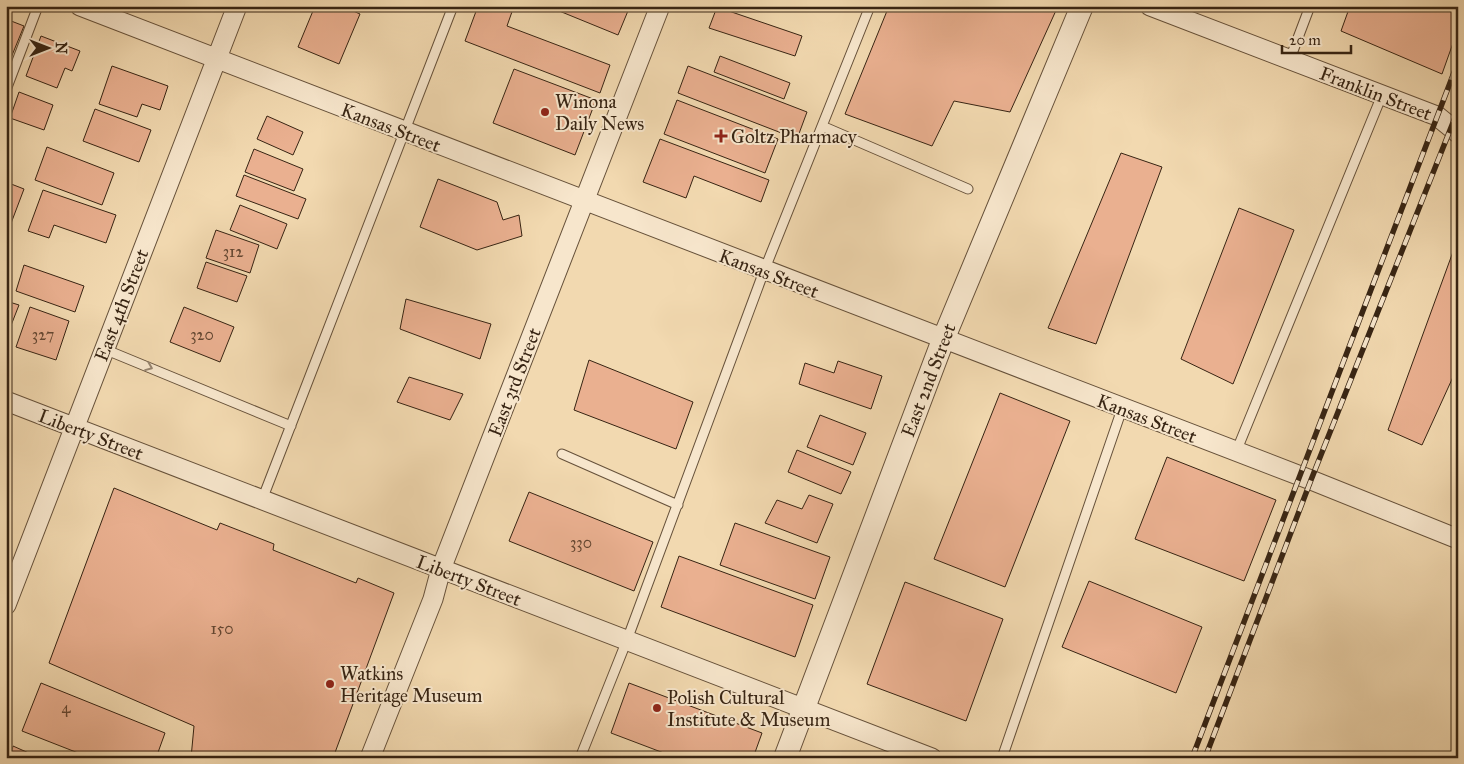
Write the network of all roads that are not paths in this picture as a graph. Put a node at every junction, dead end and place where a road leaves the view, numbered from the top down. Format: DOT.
graph roads {
  1 [pos="38,6"];
  2 [pos="80,6"];
  3 [pos="236,6"];
  4 [pos="453,6"];
  5 [pos="660,6"];
  6 [pos="870,6"];
  7 [pos="1082,6"];
  8 [pos="1150,6"];
  9 [pos="1310,6"];
  10 [pos="215,58"];
  11 [pos="1290,59"];
  12 [pos="6,90"];
  13 [pos="1382,95"];
  14 [pos="822,126"];
  15 [pos="405,132"];
  16 [pos="1458,133"];
  17 [pos="968,189"];
  18 [pos="584,201"];
  19 [pos="764,271"];
  20 [pos="943,340"];
  21 [pos="104,349"];
  22 [pos="6,401"];
  23 [pos="1122,408"];
  24 [pos="291,426"];
  25 [pos="74,428"];
  26 [pos="1236,452"];
  27 [pos="562,454"];
  28 [pos="262,500"];
  29 [pos="678,505"];
  30 [pos="1458,539"];
  31 [pos="441,569"];
  32 [pos="6,605"];
  33 [pos="627,640"];
  34 [pos="804,708"];
  35 [pos="370,758"];
  36 [pos="580,758"];
  37 [pos="785,758"];
  38 [pos="932,758"];
  39 [pos="1002,758"];
  1 -- 12 [label="lane"];
  2 -- 10 [label="street, Kansas Street"];
  3 -- 10 [label="street, East 4th Street"];
  4 -- 15 [label="lane"];
  5 -- 18 [label="street, East 3rd Street"];
  6 -- 14 [label="lane"];
  7 -- 20 [label="street, East 2nd Street"];
  8 -- 11 [label="street, Franklin Street"];
  9 -- 11 [label="lane"];
  10 -- 15 [label="street, Kansas Street"];
  10 -- 21 [label="street, East 4th Street"];
  11 -- 13 [label="street, Franklin Street"];
  13 -- 16 [label="street, Franklin Street"];
  13 -- 26 [label="lane"];
  14 -- 17 [label="lane"];
  14 -- 19 [label="lane"];
  15 -- 18 [label="street, Kansas Street"];
  15 -- 24 [label="lane"];
  18 -- 19 [label="street, Kansas Street"];
  18 -- 31 [label="street, East 3rd Street"];
  19 -- 20 [label="street, Kansas Street"];
  19 -- 29 [label="lane"];
  20 -- 23 [label="street, Kansas Street"];
  20 -- 34 [label="street, East 2nd Street"];
  21 -- 24 [label="lane, one-way"];
  21 -- 25 [label="street, East 4th Street"];
  22 -- 25 [label="street, Liberty Street"];
  23 -- 26 [label="street, Kansas Street"];
  23 -- 39 [label="lane"];
  24 -- 28 [label="lane"];
  25 -- 28 [label="street, Liberty Street"];
  25 -- 32 [label="street, East 4th Street"];
  26 -- 30 [label="street, Kansas Street"];
  27 -- 29 [label="lane"];
  28 -- 31 [label="street, Liberty Street"];
  29 -- 33 [label="lane"];
  31 -- 33 [label="street, Liberty Street"];
  31 -- 35 [label="street, East 3rd Street"];
  33 -- 34 [label="street, Liberty Street"];
  33 -- 36 [label="lane"];
  34 -- 37 [label="street, East 2nd Street"];
  34 -- 38 [label="street, Liberty Street"];
}
